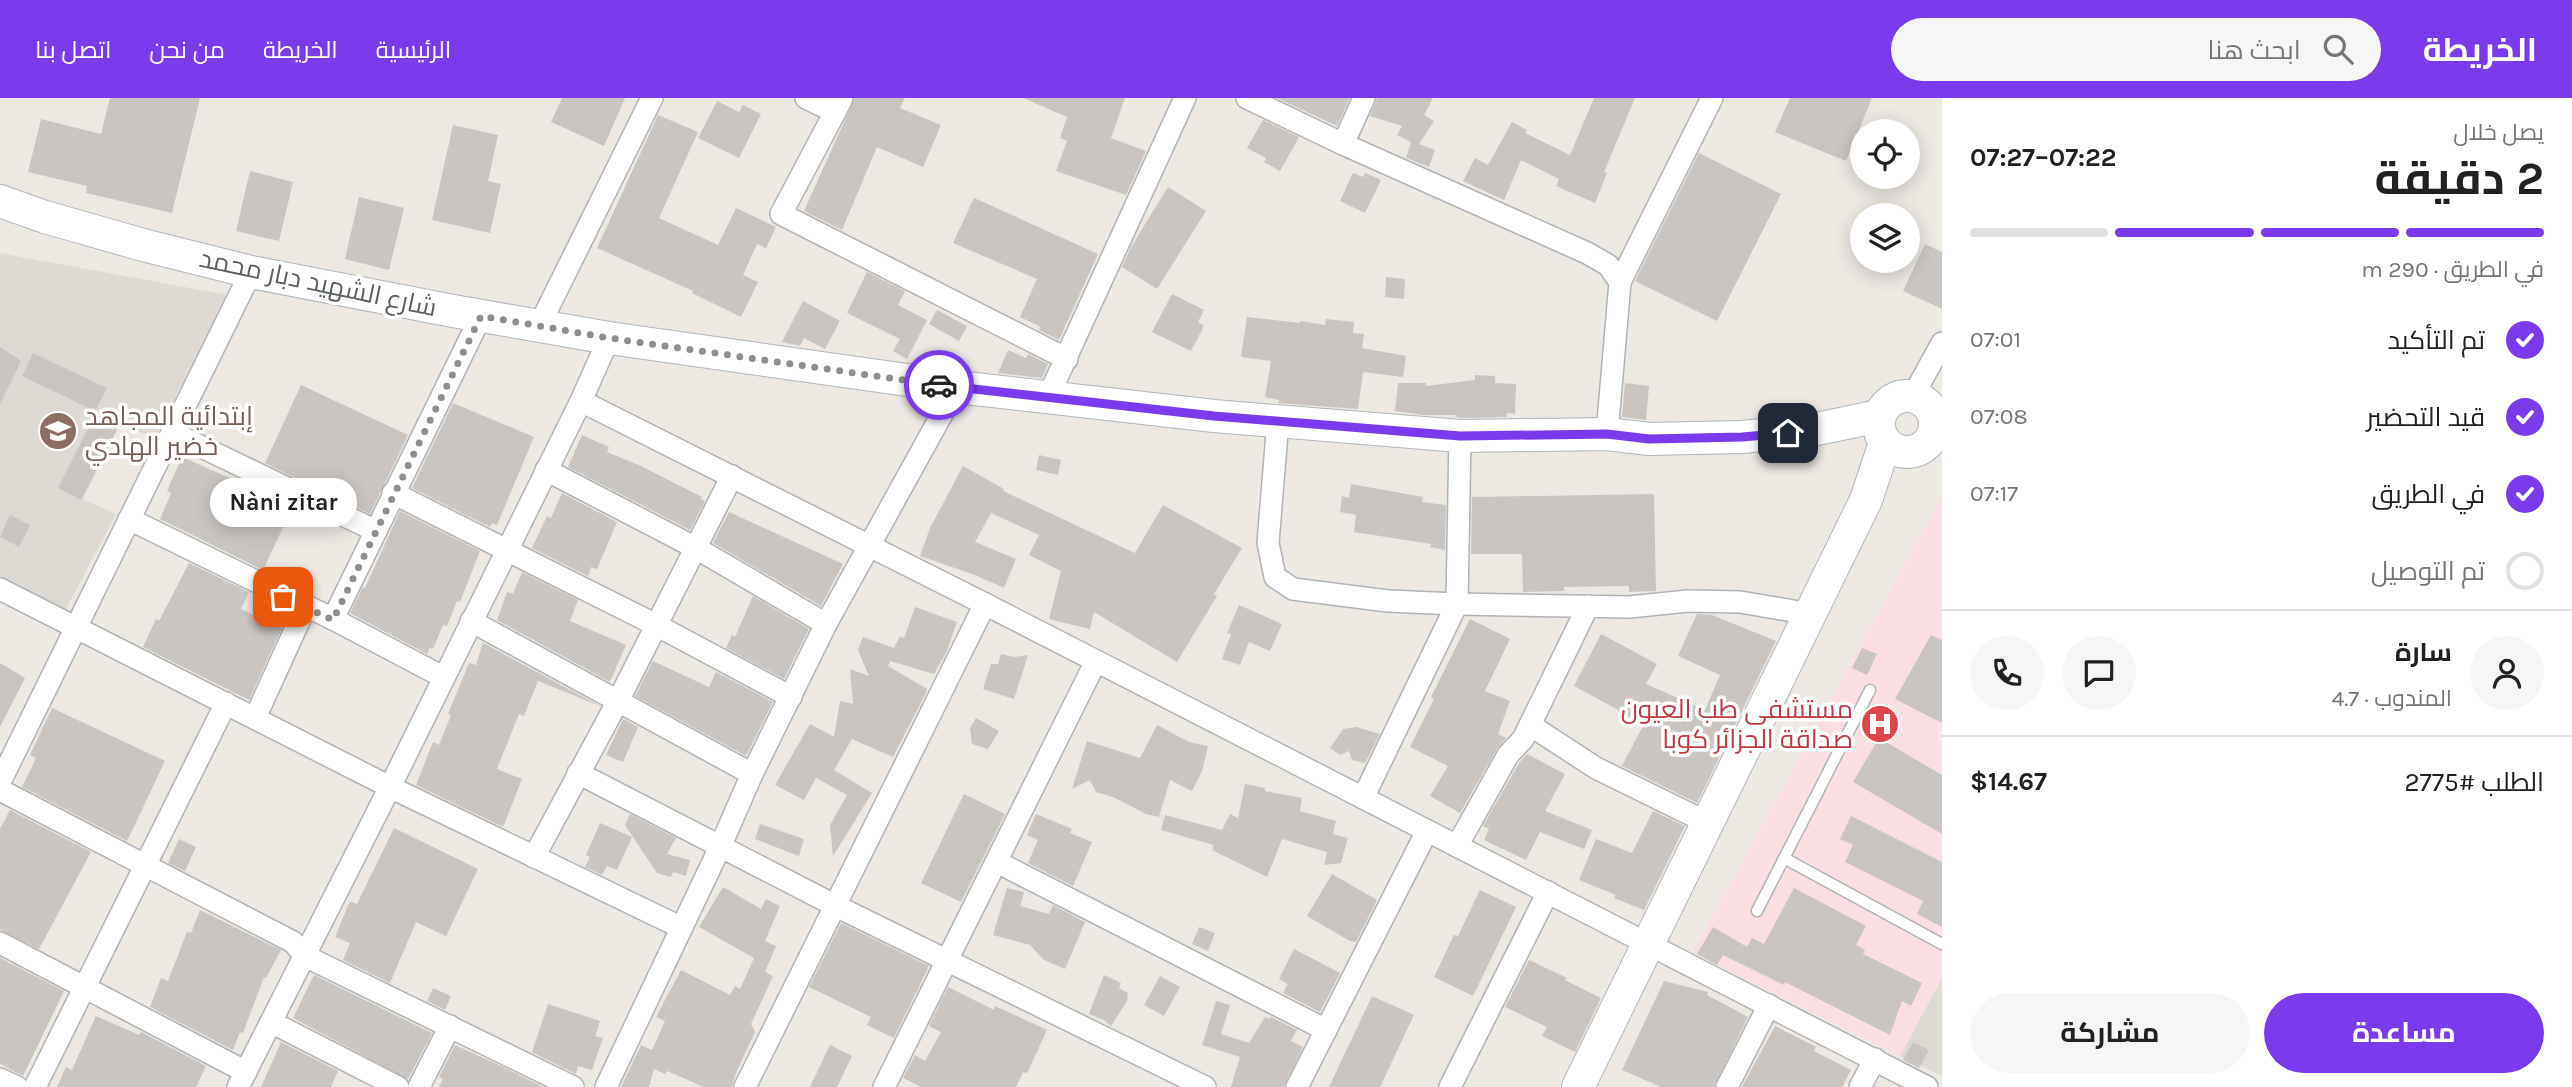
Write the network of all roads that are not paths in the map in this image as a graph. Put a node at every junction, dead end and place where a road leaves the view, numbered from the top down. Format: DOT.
graph roads {
  1 [pos="652,98"];
  2 [pos="806,98"];
  3 [pos="1185,98"];
  4 [pos="1247,98"];
  5 [pos="1364,98"];
  6 [pos="1712,98"];
  7 [pos="838,105"];
  8 [pos="1343,144"];
  9 [pos="0,201"];
  10 [pos="251,272"];
  11 [pos="1620,282"];
  12 [pos="481,316"];
  13 [pos="539,326"];
  14 [pos="609,338"];
  15 [pos="1942,343"];
  16 [pos="1067,359"];
  17 [pos="957,387"];
  18 [pos="1048,397"];
  19 [pos="581,401"];
  20 [pos="1930,413"];
  21 [pos="1278,421"];
  22 [pos="173,433"];
  23 [pos="1607,434"];
  24 [pos="1460,436"];
  25 [pos="1888,438"];
  26 [pos="546,470"];
  27 [pos="732,476"];
  28 [pos="393,493"];
  29 [pos="129,519"];
  30 [pos="376,531"];
  31 [pos="869,546"];
  32 [pos="696,548"];
  33 [pos="507,549"];
  34 [pos="0,590"];
  35 [pos="985,604"];
  36 [pos="1457,604"];
  37 [pos="1588,606"];
  38 [pos="305,608"];
  39 [pos="1811,614"];
  40 [pos="333,620"];
  41 [pos="471,621"];
  42 [pos="826,624"];
  43 [pos="656,625"];
  44 [pos="76,628"];
  45 [pos="1096,661"];
  46 [pos="443,677"];
  47 [pos="1870,690"];
  48 [pos="791,697"];
  49 [pos="619,699"];
  50 [pos="226,703"];
  51 [pos="255,718"];
  52 [pos="1530,725"];
  53 [pos="578,773"];
  54 [pos="752,774"];
  55 [pos="0,782"];
  56 [pos="390,787"];
  57 [pos="0,790"];
  58 [pos="1363,798"];
  59 [pos="1708,823"];
  60 [pos="1427,831"];
  61 [pos="721,845"];
  62 [pos="1457,846"];
  63 [pos="534,857"];
  64 [pos="1784,858"];
  65 [pos="997,862"];
  66 [pos="146,865"];
  67 [pos="1548,892"];
  68 [pos="836,906"];
  69 [pos="1757,911"];
  70 [pos="680,927"];
  71 [pos="0,943"];
  72 [pos="1649,943"];
  73 [pos="1942,944"];
  74 [pos="305,956"];
  75 [pos="949,959"];
  76 [pos="85,987"];
  77 [pos="1769,1005"];
  78 [pos="271,1022"];
  79 [pos="450,1026"];
  80 [pos="1326,1030"];
  81 [pos="1875,1059"];
  82 [pos="0,1079"];
  83 [pos="242,1079"];
  84 [pos="17,1087"];
  85 [pos="35,1087"];
  86 [pos="398,1087"];
  87 [pos="419,1087"];
  88 [pos="573,1087"];
  89 [pos="606,1087"];
  90 [pos="745,1087"];
  91 [pos="884,1087"];
  92 [pos="1205,1087"];
  93 [pos="1297,1087"];
  94 [pos="1450,1087"];
  95 [pos="1578,1087"];
  96 [pos="1727,1087"];
  97 [pos="1860,1087"];
  98 [pos="1927,1087"];
  1 -- 13 [label="street"];
  2 -- 7 [label="street"];
  3 -- 16 [label="street"];
  4 -- 8 [label="street"];
  5 -- 8 [label="street"];
  6 -- 11 [label="street"];
  7 -- 16 [label="street"];
  8 -- 11 [label="street"];
  9 -- 10 [label="street, شارع الشهيد دبار محمد"];
  10 -- 12 [label="street, شارع الشهيد دبار محمد"];
  10 -- 22 [label="street"];
  11 -- 23 [label="street"];
  12 -- 13 [label="street, شارع الشهيد دبار محمد"];
  12 -- 28 [label="street"];
  13 -- 14 [label="street, شارع الشهيد دبار محمد"];
  14 -- 17 [label="street, شارع الشهيد دبار محمد"];
  14 -- 19 [label="street"];
  15 -- 20 [label="street"];
  16 -- 18 [label="street"];
  17 -- 18 [label="street, شارع الشهيد دبار محمد"];
  17 -- 31 [label="street"];
  18 -- 21 [label="street, شارع الشهيد دبار محمد"];
  19 -- 26 [label="street"];
  19 -- 27 [label="street"];
  20 -- 25 [label="street"];
  20 -- 25 [label="street"];
  21 -- 24 [label="street, شارع الشهيد دبار محمد"];
  21 -- 36 [label="street"];
  22 -- 29 [label="street"];
  22 -- 30 [label="street"];
  23 -- 24 [label="street, شارع الشهيد دبار محمد"];
  23 -- 25 [label="street, شارع الشهيد دبار محمد"];
  24 -- 36 [label="street"];
  25 -- 39 [label="street"];
  26 -- 32 [label="street"];
  26 -- 33 [label="street"];
  27 -- 31 [label="street"];
  27 -- 32 [label="street"];
  28 -- 30 [label="street"];
  28 -- 33 [label="street"];
  29 -- 38 [label="street"];
  29 -- 44 [label="street"];
  30 -- 40 [label="street"];
  31 -- 35 [label="street"];
  31 -- 42 [label="street"];
  32 -- 42 [label="street"];
  32 -- 43 [label="street"];
  33 -- 41 [label="street"];
  33 -- 43 [label="street"];
  34 -- 44 [label="street"];
  35 -- 45 [label="street"];
  35 -- 68 [label="street"];
  36 -- 37 [label="street"];
  36 -- 58 [label="street"];
  37 -- 39 [label="street"];
  37 -- 52 [label="street"];
  38 -- 40 [label="street"];
  38 -- 51 [label="street"];
  39 -- 59 [label="street"];
  40 -- 46 [label="street"];
  41 -- 46 [label="street"];
  41 -- 49 [label="street"];
  42 -- 48 [label="street"];
  43 -- 48 [label="street"];
  43 -- 49 [label="street"];
  44 -- 50 [label="street"];
  44 -- 55 [label="street"];
  45 -- 58 [label="street"];
  45 -- 65 [label="street"];
  46 -- 56 [label="street"];
  47 -- 64 [label="lane"];
  48 -- 54 [label="street"];
  49 -- 53 [label="street"];
  49 -- 54 [label="street"];
  50 -- 51 [label="street"];
  50 -- 66 [label="street"];
  51 -- 56 [label="street"];
  52 -- 59 [label="street"];
  52 -- 62 [label="street"];
  53 -- 61 [label="street"];
  53 -- 63 [label="street"];
  54 -- 61 [label="street"];
  56 -- 63 [label="street"];
  56 -- 74 [label="street"];
  57 -- 66 [label="street"];
  58 -- 60 [label="street"];
  59 -- 72 [label="street"];
  60 -- 62 [label="street"];
  60 -- 80 [label="street"];
  61 -- 68 [label="street"];
  61 -- 70 [label="street"];
  62 -- 67 [label="street"];
  63 -- 70 [label="street"];
  64 -- 69 [label="lane"];
  64 -- 73 [label="lane"];
  65 -- 75 [label="street"];
  65 -- 80 [label="street"];
  66 -- 74 [label="street"];
  66 -- 76 [label="street"];
  67 -- 72 [label="street"];
  67 -- 94 [label="street"];
  68 -- 75 [label="street"];
  68 -- 90 [label="street"];
  70 -- 89 [label="street"];
  71 -- 76 [label="street"];
  72 -- 77 [label="street"];
  72 -- 95 [label="street"];
  74 -- 78 [label="street"];
  74 -- 79 [label="street"];
  75 -- 91 [label="street"];
  75 -- 92 [label="street"];
  76 -- 83 [label="street"];
  76 -- 85 [label="street"];
  77 -- 81 [label="street"];
  77 -- 96 [label="street"];
  78 -- 83 [label="street"];
  78 -- 86 [label="street"];
  79 -- 87 [label="street"];
  79 -- 88 [label="street"];
  80 -- 93 [label="street"];
  81 -- 97 [label="street"];
  81 -- 98 [label="street"];
  82 -- 84 [label="street"];
}
